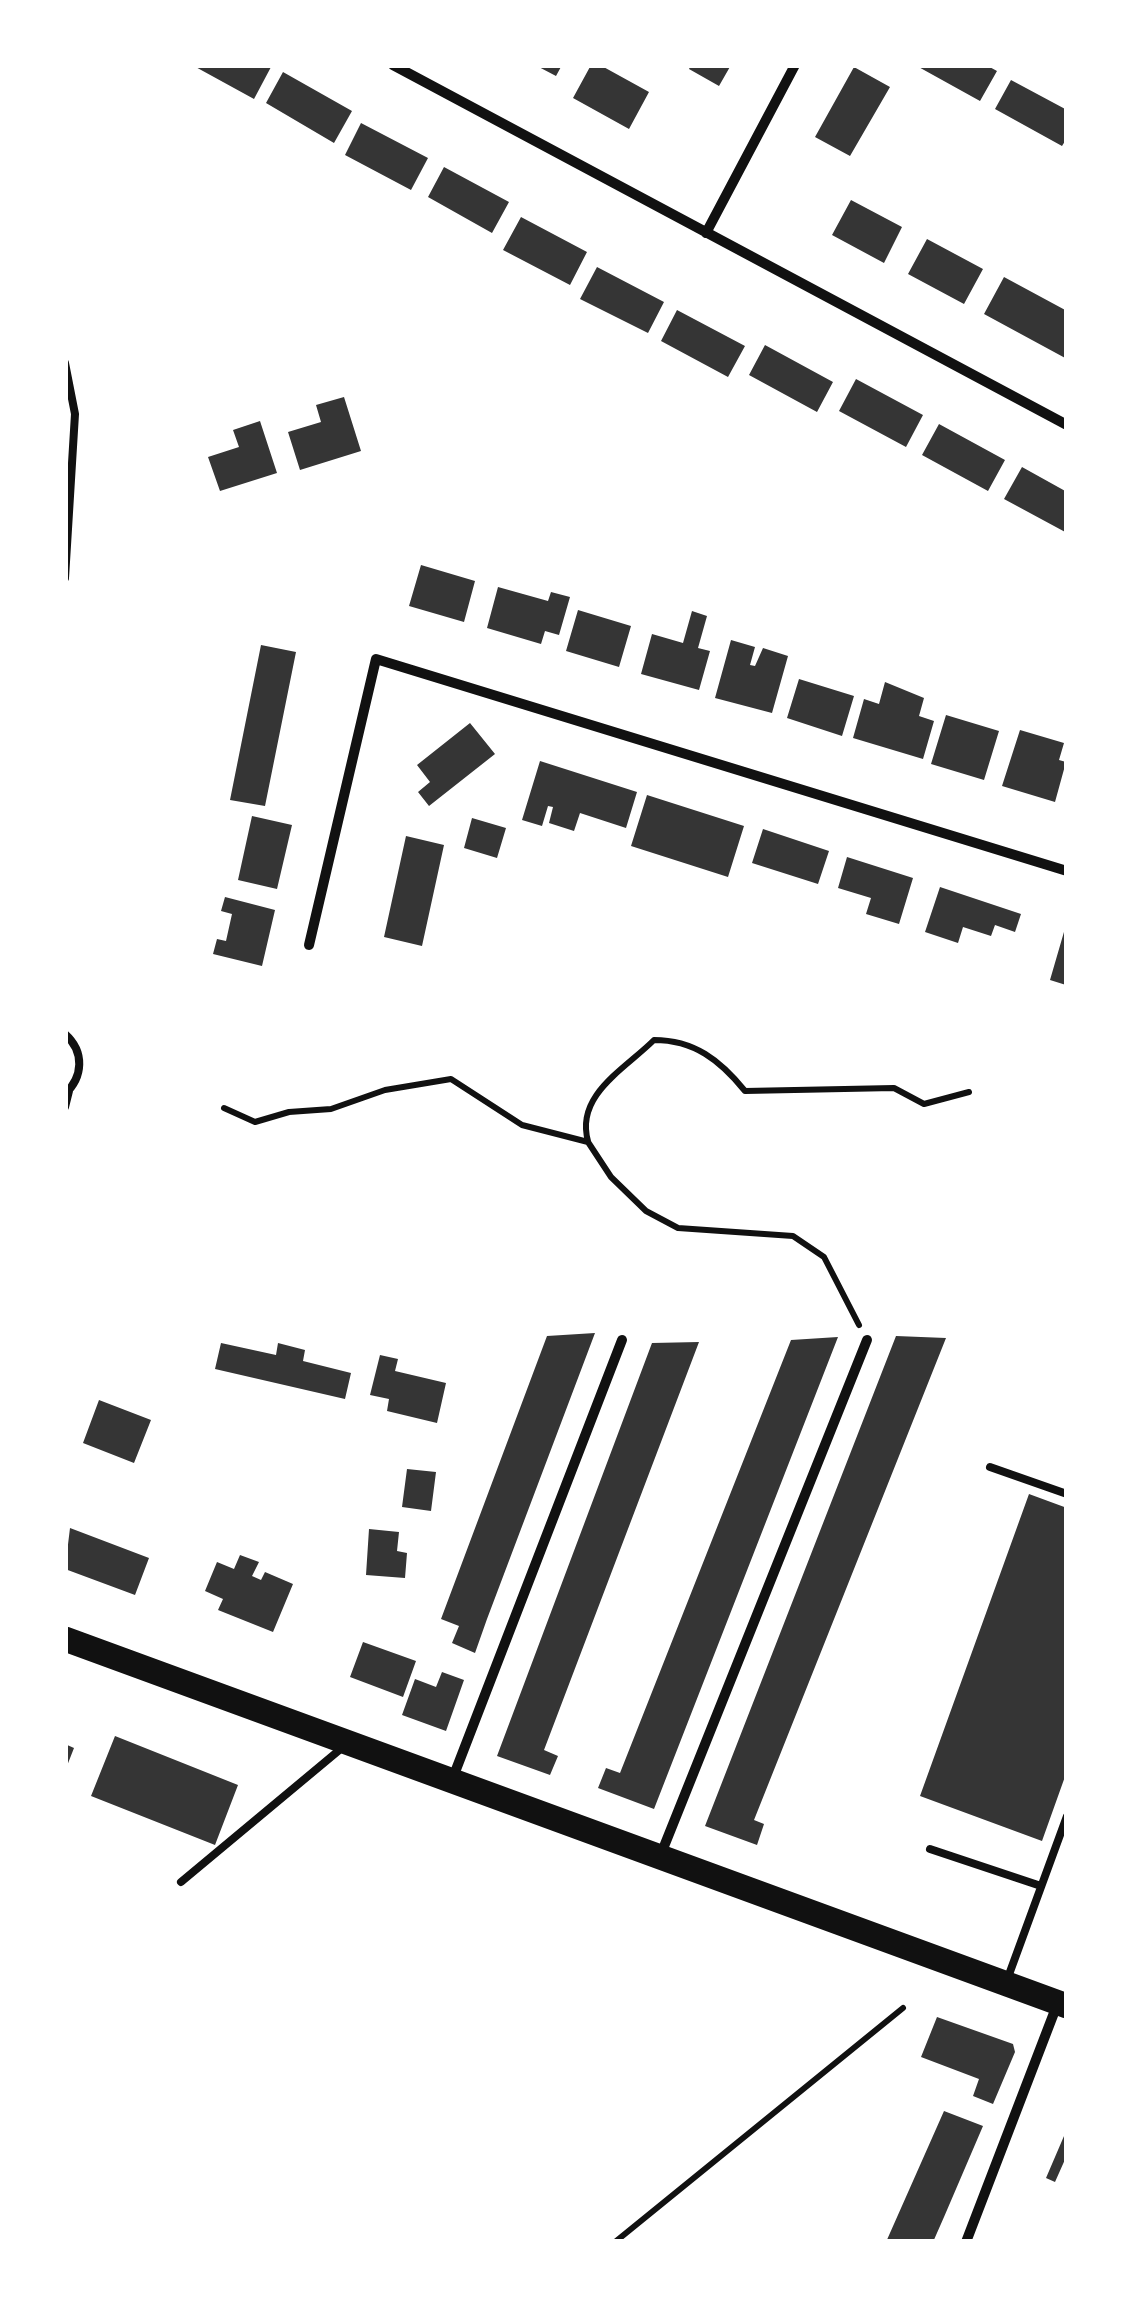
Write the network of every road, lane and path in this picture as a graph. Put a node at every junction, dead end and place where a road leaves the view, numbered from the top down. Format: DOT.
graph roads {
  1 [pos="393,65"];
  2 [pos="796,65"];
  3 [pos="706,233"];
  4 [pos="65,363"];
  5 [pos="1067,425"];
  6 [pos="65,578"];
  7 [pos="1067,872"];
  8 [pos="309,945"];
  9 [pos="65,1034"];
  10 [pos="67,1092"];
  11 [pos="969,1092"];
  12 [pos="65,1107"];
  13 [pos="224,1108"];
  14 [pos="588,1142"];
  15 [pos="622,1340"];
  16 [pos="866,1340"];
  17 [pos="990,1467"];
  18 [pos="1067,1494"];
  19 [pos="65,1638"];
  20 [pos="348,1743"];
  21 [pos="452,1781"];
  22 [pos="1067,1816"];
  23 [pos="930,1849"];
  24 [pos="659,1859"];
  25 [pos="181,1882"];
  26 [pos="1041,1886"];
  27 [pos="1006,1984"];
  28 [pos="1063,2005"];
  29 [pos="903,2008"];
  30 [pos="615,2242"];
  31 [pos="966,2242"];
  1 -- 3 [label="street"];
  2 -- 3 [label="street"];
  3 -- 5 [label="street"];
  4 -- 6 [label="lane"];
  7 -- 8 [label="street"];
  9 -- 10 [label="lane"];
  10 -- 12 [label="lane"];
  11 -- 14 [label="path"];
  13 -- 14 [label="path"];
  14 -- 16 [label="path"];
  15 -- 21 [label="street"];
  16 -- 24 [label="street"];
  17 -- 18 [label="lane"];
  19 -- 20 [label="highway"];
  20 -- 21 [label="highway"];
  20 -- 25 [label="lane"];
  21 -- 24 [label="highway"];
  22 -- 26 [label="lane"];
  23 -- 26 [label="lane"];
  24 -- 27 [label="highway"];
  26 -- 27 [label="lane"];
  27 -- 28 [label="highway"];
  28 -- 31 [label="street"];
  29 -- 30 [label="path"];
}
